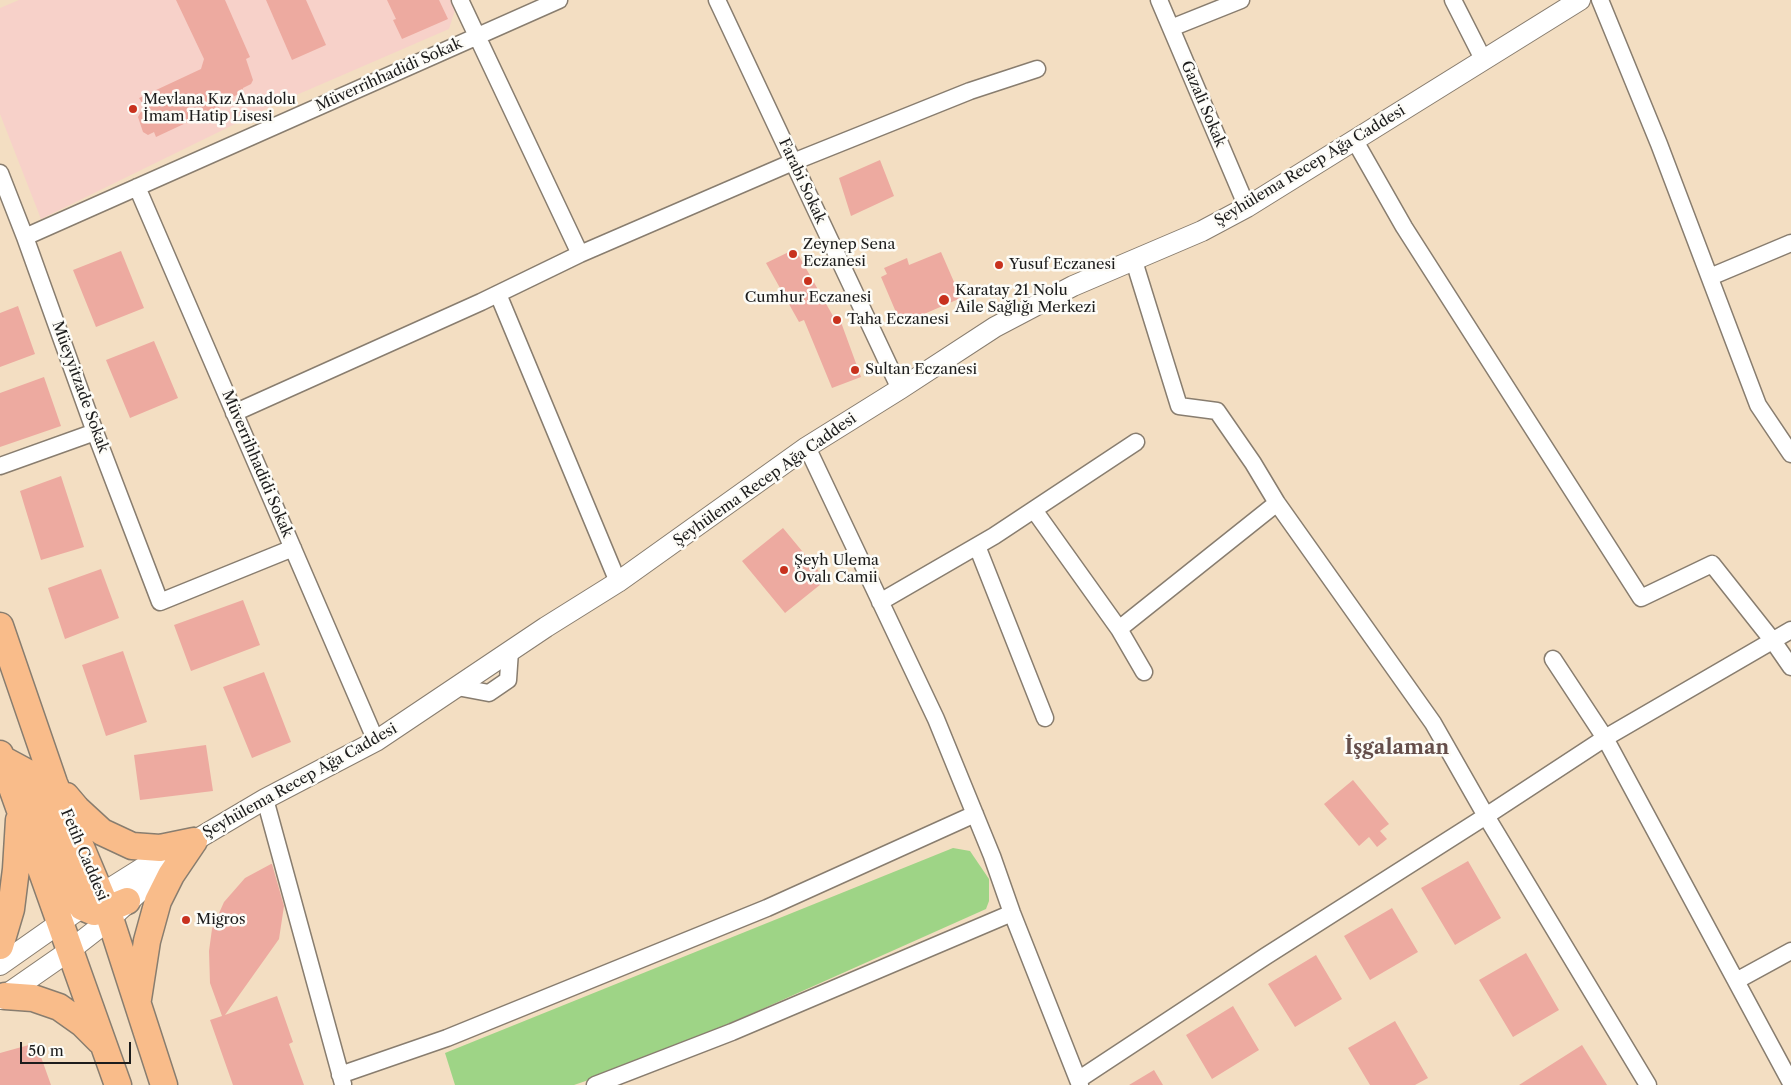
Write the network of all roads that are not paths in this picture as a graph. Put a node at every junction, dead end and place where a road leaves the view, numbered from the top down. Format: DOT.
graph roads {
  1 [pos="460,0"];
  2 [pos="559,0"];
  3 [pos="717,0"];
  4 [pos="1159,0"];
  5 [pos="1241,0"];
  6 [pos="1453,0"];
  7 [pos="1580,0"];
  8 [pos="1600,0"];
  9 [pos="1171,28"];
  10 [pos="478,36"];
  11 [pos="1483,59"];
  12 [pos="1037,69"];
  13 [pos="1355,141"];
  14 [pos="793,162"];
  15 [pos="0,173"];
  16 [pos="137,187"];
  17 [pos="1246,207"];
  18 [pos="26,237"];
  19 [pos="1791,243"];
  20 [pos="580,254"];
  21 [pos="1134,261"];
  22 [pos="1710,277"];
  23 [pos="498,294"];
  24 [pos="900,389"];
  25 [pos="234,413"];
  26 [pos="95,432"];
  27 [pos="1136,442"];
  28 [pos="807,447"];
  29 [pos="1791,454"];
  30 [pos="0,466"];
  31 [pos="1277,503"];
  32 [pos="1034,510"];
  33 [pos="977,546"];
  34 [pos="293,548"];
  35 [pos="618,582"];
  36 [pos="880,602"];
  37 [pos="0,626"];
  38 [pos="1119,629"];
  39 [pos="1791,630"];
  40 [pos="1773,641"];
  41 [pos="1553,659"];
  42 [pos="1791,667"];
  43 [pos="1144,672"];
  44 [pos="1045,718"];
  45 [pos="1605,738"];
  46 [pos="376,742"];
  47 [pos="1,756"];
  48 [pos="54,783"];
  49 [pos="265,799"];
  50 [pos="19,807"];
  51 [pos="975,814"];
  52 [pos="1486,816"];
  53 [pos="194,841"];
  54 [pos="104,910"];
  55 [pos="1012,913"];
  56 [pos="60,923"];
  57 [pos="0,946"];
  58 [pos="70,951"];
  59 [pos="1791,951"];
  60 [pos="0,965"];
  61 [pos="1736,981"];
  62 [pos="2,998"];
  63 [pos="138,1003"];
  64 [pos="104,1046"];
  65 [pos="342,1080"];
  66 [pos="164,1083"];
  67 [pos="1079,1083"];
  68 [pos="1791,1083"];
  69 [pos="118,1085"];
  70 [pos="595,1085"];
  71 [pos="1648,1085"];
  1 -- 10 [label="street"];
  2 -- 10 [label="street, Müverrihhadidi Sokak"];
  3 -- 14 [label="street, Farabi Sokak"];
  4 -- 9 [label="street, Gazali Sokak"];
  5 -- 9 [label="street"];
  6 -- 11 [label="street"];
  7 -- 11 [label="street, Şeyhülema Recep Ağa Caddesi"];
  8 -- 22 [label="street"];
  9 -- 17 [label="street, Gazali Sokak"];
  10 -- 16 [label="street, Müverrihhadidi Sokak"];
  10 -- 20 [label="street"];
  11 -- 13 [label="street, Şeyhülema Recep Ağa Caddesi"];
  12 -- 14 [label="street"];
  13 -- 17 [label="street, Şeyhülema Recep Ağa Caddesi"];
  13 -- 40 [label="street"];
  14 -- 20 [label="street"];
  14 -- 24 [label="street, Farabi Sokak"];
  15 -- 18 [label="street, Müeyyitzade Sokak"];
  16 -- 18 [label="street, Müverrihhadidi Sokak"];
  16 -- 25 [label="street, Müverrihhadidi Sokak"];
  17 -- 21 [label="street, Şeyhülema Recep Ağa Caddesi"];
  18 -- 26 [label="street, Müeyyitzade Sokak"];
  19 -- 22 [label="street"];
  20 -- 23 [label="street"];
  21 -- 24 [label="street, Şeyhülema Recep Ağa Caddesi"];
  21 -- 31 [label="street"];
  22 -- 29 [label="street"];
  23 -- 25 [label="street"];
  23 -- 35 [label="street"];
  24 -- 28 [label="street, Şeyhülema Recep Ağa Caddesi"];
  25 -- 34 [label="street, Müverrihhadidi Sokak"];
  26 -- 30 [label="street"];
  26 -- 34 [label="street, Müeyyitzade Sokak"];
  27 -- 32 [label="street"];
  28 -- 35 [label="street, Şeyhülema Recep Ağa Caddesi"];
  28 -- 36 [label="street"];
  31 -- 38 [label="street"];
  31 -- 52 [label="street"];
  32 -- 33 [label="street"];
  32 -- 38 [label="street"];
  33 -- 36 [label="street"];
  33 -- 44 [label="street"];
  34 -- 46 [label="street, Müverrihhadidi Sokak"];
  35 -- 46 [label="street, Şeyhülema Recep Ağa Caddesi"];
  36 -- 51 [label="street"];
  37 -- 48 [label="main road, Fetih Caddesi"];
  38 -- 43 [label="street"];
  39 -- 40 [label="street"];
  40 -- 42 [label="street"];
  40 -- 45 [label="street"];
  41 -- 45 [label="street"];
  45 -- 52 [label="street"];
  45 -- 61 [label="street"];
  46 -- 49 [label="street, Şeyhülema Recep Ağa Caddesi"];
  47 -- 50 [label="main road"];
  47 -- 54 [label="main road"];
  48 -- 53 [label="main road"];
  48 -- 54 [label="main road, Fetih Caddesi"];
  49 -- 53 [label="street, Şeyhülema Recep Ağa Caddesi"];
  49 -- 65 [label="street"];
  50 -- 56 [label="main road"];
  50 -- 57 [label="main road"];
  51 -- 55 [label="street"];
  51 -- 65 [label="street"];
  52 -- 67 [label="street"];
  52 -- 71 [label="street"];
  53 -- 54 [label="street, Şeyhülema Recep Ağa Caddesi"];
  53 -- 54 [label="street, Şeyhülema Recep Ağa Caddesi"];
  53 -- 63 [label="main road"];
  54 -- 56 [label="main road"];
  54 -- 58 [label="street, Şeyhülema Recep Ağa Caddesi"];
  54 -- 63 [label="main road, Fetih Caddesi"];
  54 -- 66 [label="main road"];
  55 -- 67 [label="street"];
  55 -- 70 [label="street"];
  56 -- 58 [label="main road"];
  56 -- 60 [label="street"];
  58 -- 62 [label="street, Şeyhülema Recep Ağa Caddesi"];
  58 -- 64 [label="main road"];
  59 -- 61 [label="street"];
  61 -- 68 [label="street"];
  62 -- 64 [label="main road"];
  63 -- 66 [label="main road, Fetih Caddesi"];
  64 -- 69 [label="main road"];
}
